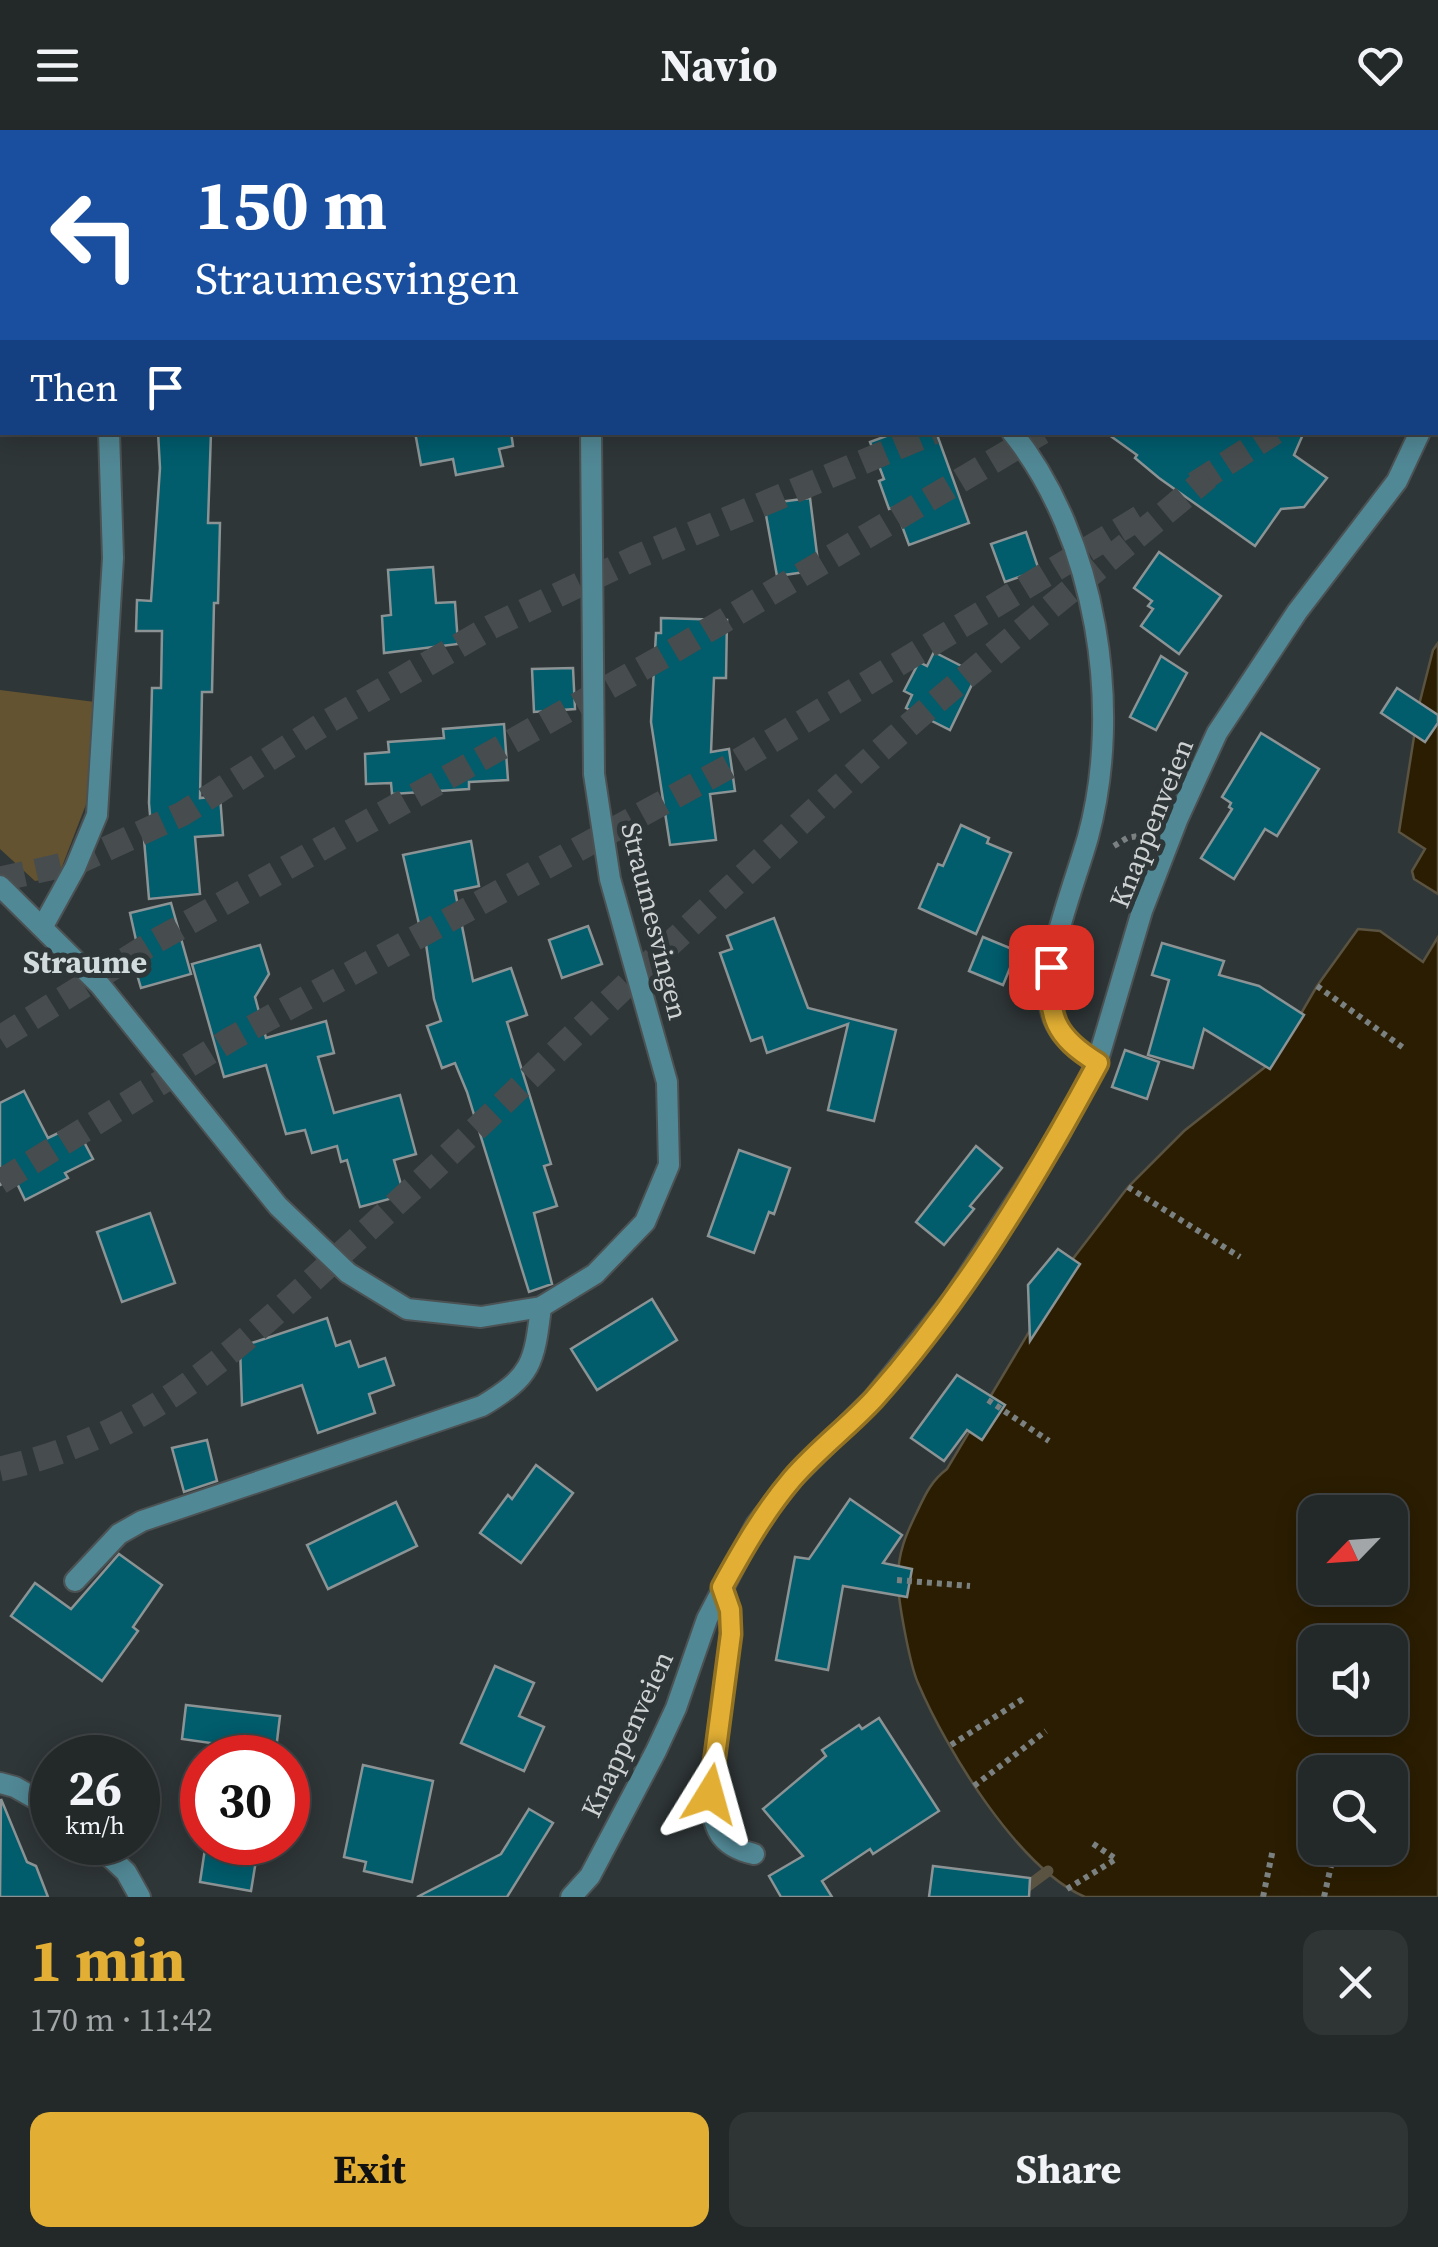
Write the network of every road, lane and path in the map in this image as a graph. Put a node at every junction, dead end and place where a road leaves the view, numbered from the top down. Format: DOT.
graph roads {
  1 [pos="109,435"];
  2 [pos="591,435"];
  3 [pos="1014,435"];
  4 [pos="1419,435"];
  5 [pos="1086,842"];
  6 [pos="1169,842"];
  7 [pos="0,886"];
  8 [pos="43,926"];
  9 [pos="1317,986"];
  10 [pos="1406,1049"];
  11 [pos="1098,1063"];
  12 [pos="1128,1187"];
  13 [pos="1240,1257"];
  14 [pos="541,1307"];
  15 [pos="988,1400"];
  16 [pos="1049,1441"];
  17 [pos="897,1580"];
  18 [pos="75,1581"];
  19 [pos="970,1586"];
  20 [pos="722,1587"];
  21 [pos="1026,1696"];
  22 [pos="1046,1731"];
  23 [pos="951,1746"];
  24 [pos="0,1783"];
  25 [pos="974,1786"];
  26 [pos="30,1795"];
  27 [pos="1092,1843"];
  28 [pos="1273,1849"];
  29 [pos="754,1854"];
  30 [pos="119,1865"];
  31 [pos="1331,1865"];
  32 [pos="1067,1889"];
  33 [pos="140,1897"];
  34 [pos="572,1897"];
  35 [pos="1264,1897"];
  36 [pos="1324,1897"];
  1 -- 8 [label="street"];
  2 -- 14 [label="street, Straumesvingen"];
  3 -- 5 [label="street"];
  4 -- 6 [label="street, Knappenveien"];
  5 -- 6 [label="path"];
  5 -- 11 [label="street"];
  6 -- 11 [label="street, Knappenveien"];
  7 -- 8 [label="street, Straumesvingen"];
  8 -- 14 [label="street, Straumesvingen"];
  9 -- 10 [label="path"];
  11 -- 20 [label="street, Knappenveien"];
  12 -- 13 [label="path"];
  14 -- 18 [label="street"];
  15 -- 16 [label="path"];
  17 -- 19 [label="path"];
  20 -- 29 [label="street"];
  20 -- 34 [label="street, Knappenveien"];
  21 -- 23 [label="path"];
  22 -- 25 [label="path"];
  24 -- 26 [label="street"];
  27 -- 32 [label="path"];
  28 -- 35 [label="path"];
  30 -- 33 [label="street"];
  31 -- 36 [label="path"];
}
